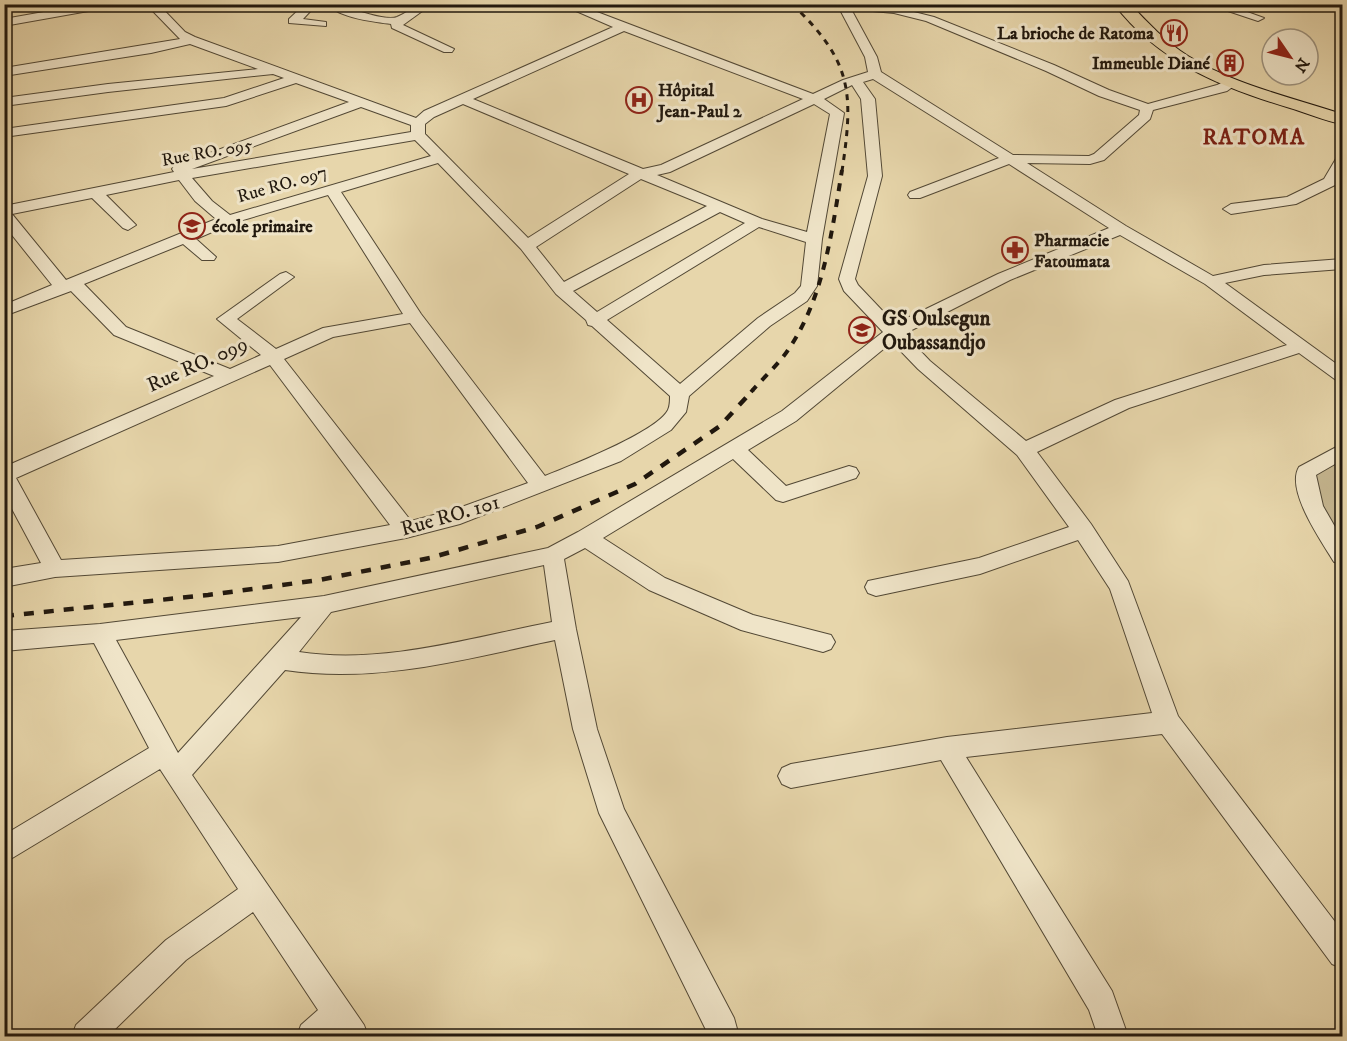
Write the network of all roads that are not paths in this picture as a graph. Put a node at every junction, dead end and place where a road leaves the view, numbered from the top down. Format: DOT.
graph roads {
  1 [pos="111,4"];
  2 [pos="151,4"];
  3 [pos="312,4"];
  4 [pos="427,4"];
  5 [pos="565,4"];
  6 [pos="1121,4"];
  7 [pos="1212,4"];
  8 [pos="335,5"];
  9 [pos="842,5"];
  10 [pos="1258,18"];
  11 [pos="398,22"];
  12 [pos="4,23"];
  13 [pos="322,24"];
  14 [pos="622,27"];
  15 [pos="191,40"];
  16 [pos="448,49"];
  17 [pos="276,71"];
  18 [pos="4,72"];
  19 [pos="865,77"];
  20 [pos="297,78"];
  21 [pos="1232,83"];
  22 [pos="814,98"];
  23 [pos="465,100"];
  24 [pos="4,102"];
  25 [pos="362,102"];
  26 [pos="1147,108"];
  27 [pos="1342,119"];
  28 [pos="418,129"];
  29 [pos="4,133"];
  30 [pos="440,158"];
  31 [pos="1010,159"];
  32 [pos="1342,160"];
  33 [pos="639,174"];
  34 [pos="183,175"];
  35 [pos="332,190"];
  36 [pos="96,193"];
  37 [pos="915,195"];
  38 [pos="719,206"];
  39 [pos="1231,209"];
  40 [pos="4,212"];
  41 [pos="228,220"];
  42 [pos="757,222"];
  43 [pos="128,225"];
  44 [pos="1121,229"];
  45 [pos="186,238"];
  46 [pos="814,239"];
  47 [pos="527,246"];
  48 [pos="208,257"];
  49 [pos="1342,264"];
  50 [pos="286,277"];
  51 [pos="1211,281"];
  52 [pos="69,287"];
  53 [pos="562,290"];
  54 [pos="4,311"];
  55 [pos="414,317"];
  56 [pos="594,321"];
  57 [pos="894,332"];
  58 [pos="1302,346"];
  59 [pos="272,355"];
  60 [pos="228,375"];
  61 [pos="1342,376"];
  62 [pos="680,394"];
  63 [pos="735,449"];
  64 [pos="1024,450"];
  65 [pos="1342,451"];
  66 [pos="849,473"];
  67 [pos="5,474"];
  68 [pos="541,486"];
  69 [pos="406,530"];
  70 [pos="1084,530"];
  71 [pos="586,538"];
  72 [pos="553,555"];
  73 [pos="1342,556"];
  74 [pos="55,569"];
  75 [pos="4,578"];
  76 [pos="876,587"];
  77 [pos="324,605"];
  78 [pos="564,629"];
  79 [pos="100,633"];
  80 [pos="4,641"];
  81 [pos="823,642"];
  82 [pos="280,659"];
  83 [pos="1168,722"];
  84 [pos="947,748"];
  85 [pos="170,764"];
  86 [pos="791,776"];
  87 [pos="4,850"];
  88 [pos="256,892"];
  89 [pos="1342,954"];
  90 [pos="345,1025"];
  91 [pos="87,1036"];
  92 [pos="312,1036"];
  93 [pos="724,1036"];
  94 [pos="1113,1036"];
  1 -- 12 [label="street"];
  2 -- 15 [label="street"];
  3 -- 13 [label="street"];
  4 -- 11 [label="street"];
  5 -- 14 [label="street"];
  6 -- 21 [label="main road"];
  7 -- 10 [label="street"];
  8 -- 11 [label="street"];
  9 -- 19 [label="street"];
  9 -- 26 [label="street"];
  11 -- 16 [label="street"];
  14 -- 22 [label="street"];
  14 -- 23 [label="street"];
  15 -- 17 [label="street"];
  15 -- 18 [label="street"];
  17 -- 20 [label="street"];
  17 -- 24 [label="street"];
  19 -- 22 [label="street"];
  19 -- 31 [label="street"];
  19 -- 57 [label="street"];
  20 -- 25 [label="street"];
  20 -- 29 [label="street"];
  21 -- 26 [label="street"];
  21 -- 27 [label="main road"];
  22 -- 33 [label="street"];
  22 -- 46 [label="street"];
  23 -- 28 [label="street"];
  23 -- 33 [label="street"];
  25 -- 28 [label="street"];
  25 -- 34 [label="street"];
  26 -- 31 [label="street"];
  28 -- 30 [label="street"];
  28 -- 34 [label="street, Rue RO. 095"];
  30 -- 35 [label="street, Rue RO. 097"];
  30 -- 47 [label="street"];
  31 -- 37 [label="street"];
  31 -- 44 [label="street"];
  32 -- 39 [label="street"];
  33 -- 38 [label="street"];
  33 -- 47 [label="street"];
  34 -- 36 [label="street, Rue RO. 095"];
  34 -- 41 [label="street"];
  35 -- 41 [label="street, Rue RO. 097"];
  35 -- 55 [label="street"];
  36 -- 40 [label="street, Rue RO. 095"];
  36 -- 43 [label="street"];
  38 -- 42 [label="street"];
  38 -- 53 [label="street"];
  40 -- 52 [label="street"];
  41 -- 45 [label="street, Rue RO. 097"];
  42 -- 46 [label="street"];
  42 -- 56 [label="street"];
  44 -- 51 [label="street"];
  44 -- 57 [label="street"];
  45 -- 48 [label="street"];
  45 -- 52 [label="street, Rue RO. 097"];
  46 -- 62 [label="street, Rue RO. 101"];
  47 -- 53 [label="street"];
  49 -- 51 [label="street"];
  50 -- 59 [label="street"];
  51 -- 58 [label="street"];
  52 -- 54 [label="street, Rue RO. 097"];
  52 -- 60 [label="street"];
  53 -- 56 [label="street"];
  55 -- 59 [label="street, Rue RO. 099"];
  55 -- 68 [label="street"];
  56 -- 62 [label="street"];
  57 -- 63 [label="street"];
  57 -- 64 [label="street"];
  58 -- 61 [label="street"];
  58 -- 64 [label="street"];
  59 -- 60 [label="street, Rue RO. 099"];
  59 -- 69 [label="street"];
  60 -- 67 [label="street, Rue RO. 099"];
  62 -- 68 [label="street, Rue RO. 101"];
  63 -- 66 [label="street"];
  63 -- 71 [label="street"];
  64 -- 70 [label="street"];
  65 -- 73 [label="street"];
  67 -- 74 [label="street"];
  68 -- 69 [label="street, Rue RO. 101"];
  69 -- 74 [label="street, Rue RO. 101"];
  70 -- 76 [label="street"];
  70 -- 83 [label="street"];
  71 -- 72 [label="street"];
  71 -- 81 [label="street"];
  72 -- 77 [label="street"];
  72 -- 78 [label="street"];
  74 -- 75 [label="street, Rue RO. 101"];
  77 -- 79 [label="street"];
  77 -- 82 [label="street"];
  78 -- 82 [label="street"];
  78 -- 93 [label="street"];
  79 -- 80 [label="street"];
  79 -- 85 [label="street"];
  82 -- 85 [label="street"];
  83 -- 84 [label="street"];
  83 -- 89 [label="street"];
  84 -- 86 [label="street"];
  84 -- 94 [label="street"];
  85 -- 87 [label="street"];
  85 -- 88 [label="street"];
  88 -- 90 [label="street"];
  88 -- 91 [label="street"];
  90 -- 92 [label="street"];
}
